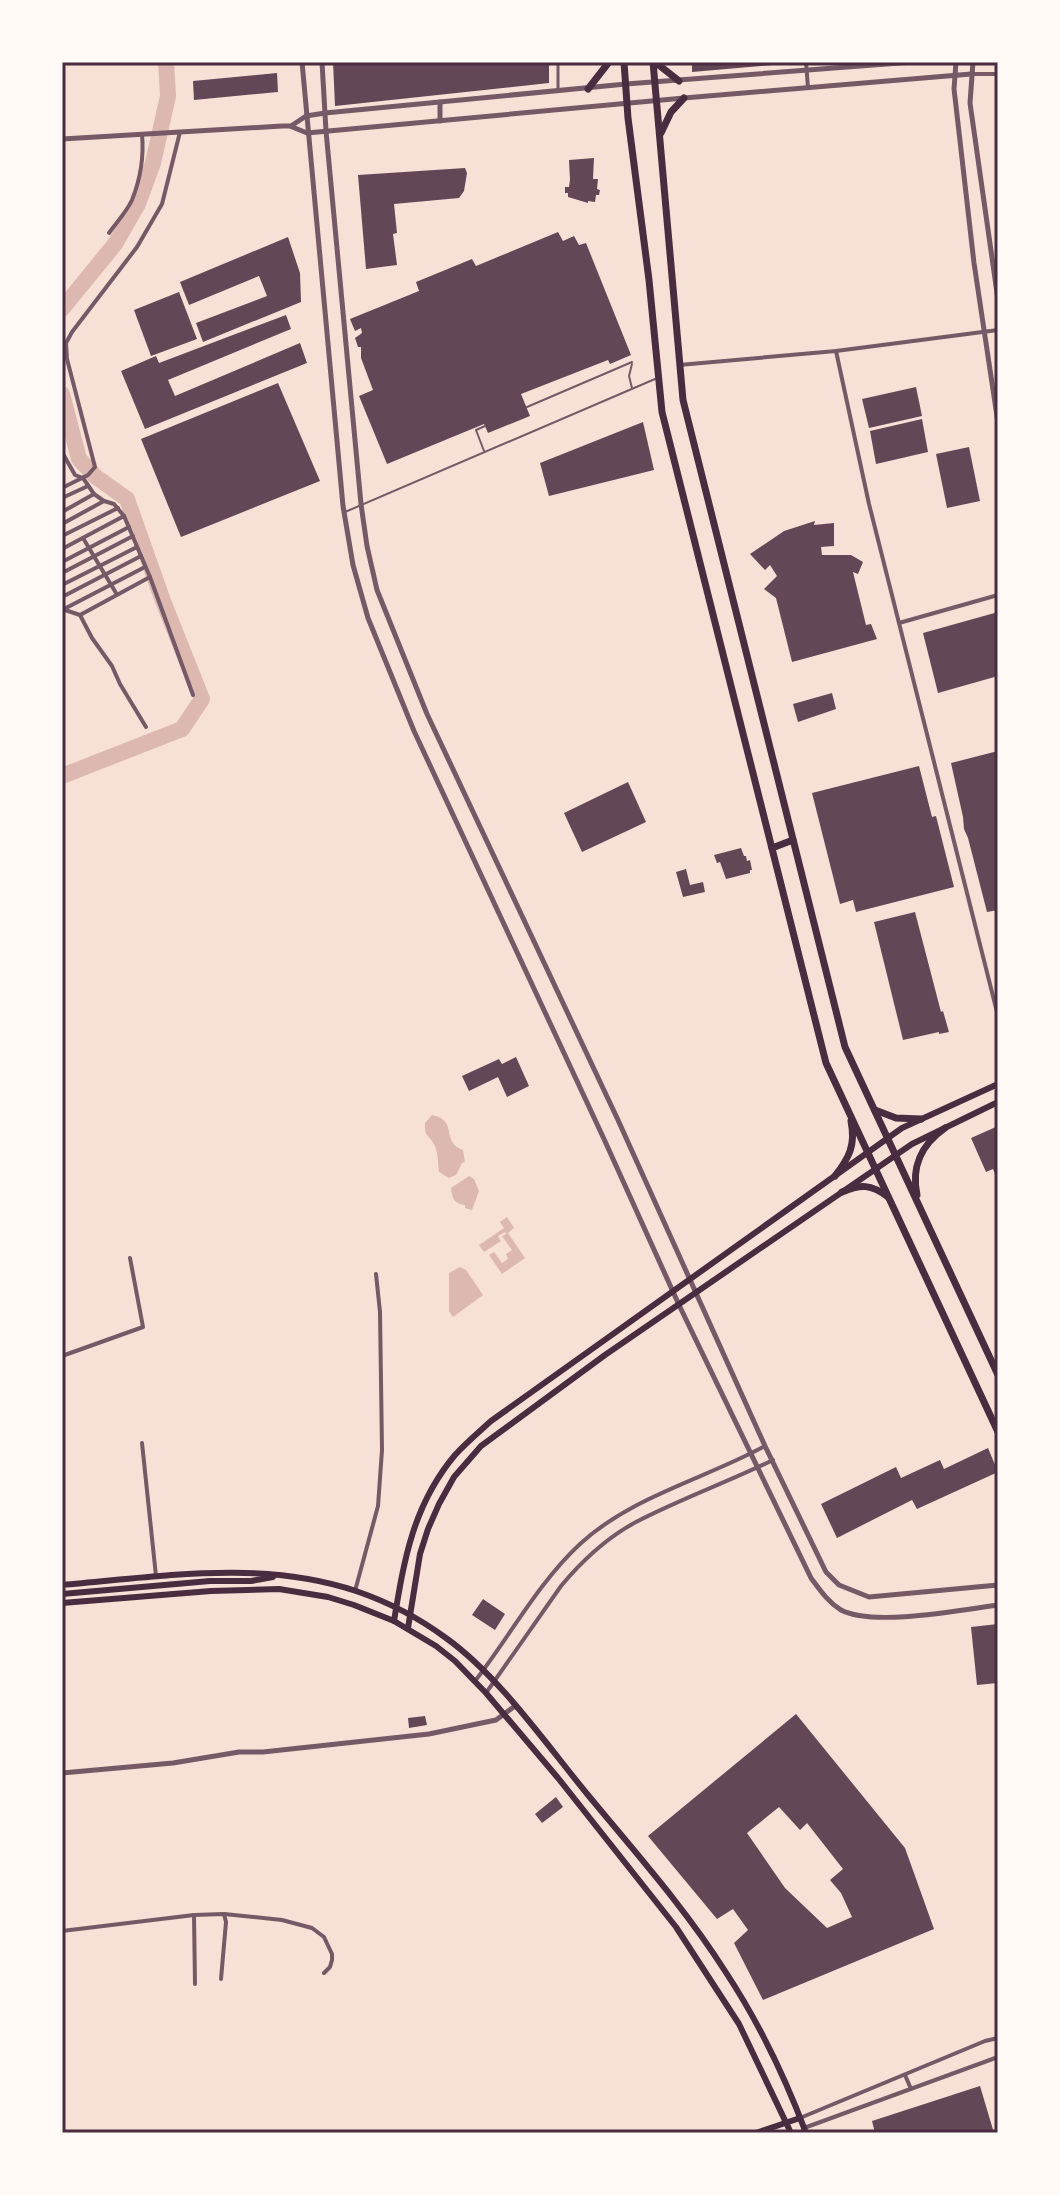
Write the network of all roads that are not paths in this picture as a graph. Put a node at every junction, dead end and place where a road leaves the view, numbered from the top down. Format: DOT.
graph roads {
  1 [pos="302,62"];
  2 [pos="322,62"];
  3 [pos="558,62"];
  4 [pos="609,62"];
  5 [pos="624,62"];
  6 [pos="654,62"];
  7 [pos="806,62"];
  8 [pos="913,62"];
  9 [pos="956,62"];
  10 [pos="973,62"];
  11 [pos="807,72"];
  12 [pos="971,74"];
  13 [pos="998,74"];
  14 [pos="954,75"];
  15 [pos="679,81"];
  16 [pos="655,83"];
  17 [pos="626,84"];
  18 [pos="808,88"];
  19 [pos="588,89"];
  20 [pos="558,91"];
  21 [pos="684,98"];
  22 [pos="656,101"];
  23 [pos="440,102"];
  24 [pos="626,104"];
  25 [pos="325,113"];
  26 [pos="306,116"];
  27 [pos="440,121"];
  28 [pos="290,126"];
  29 [pos="326,131"];
  30 [pos="176,132"];
  31 [pos="307,133"];
  32 [pos="142,134"];
  33 [pos="62,139"];
  34 [pos="659,139"];
  35 [pos="109,233"];
  36 [pos="998,300"];
  37 [pos="998,330"];
  38 [pos="984,331"];
  39 [pos="836,351"];
  40 [pos="679,365"];
  41 [pos="657,378"];
  42 [pos="632,390"];
  43 [pos="527,407"];
  44 [pos="998,423"];
  45 [pos="485,426"];
  46 [pos="62,452"];
  47 [pos="485,452"];
  48 [pos="85,477"];
  49 [pos="88,486"];
  50 [pos="62,488"];
  51 [pos="94,494"];
  52 [pos="62,498"];
  53 [pos="104,501"];
  54 [pos="361,504"];
  55 [pos="118,508"];
  56 [pos="62,512"];
  57 [pos="344,512"];
  58 [pos="124,516"];
  59 [pos="62,524"];
  60 [pos="129,527"];
  61 [pos="62,536"];
  62 [pos="133,536"];
  63 [pos="83,538"];
  64 [pos="89,547"];
  65 [pos="137,547"];
  66 [pos="62,549"];
  67 [pos="141,556"];
  68 [pos="93,557"];
  69 [pos="62,562"];
  70 [pos="99,566"];
  71 [pos="145,567"];
  72 [pos="62,573"];
  73 [pos="105,575"];
  74 [pos="150,577"];
  75 [pos="62,585"];
  76 [pos="110,585"];
  77 [pos="116,593"];
  78 [pos="998,595"];
  79 [pos="62,597"];
  80 [pos="63,609"];
  81 [pos="80,615"];
  82 [pos="899,623"];
  83 [pos="193,695"];
  84 [pos="146,727"];
  85 [pos="793,840"];
  86 [pos="772,848"];
  87 [pos="998,1016"];
  88 [pos="998,1084"];
  89 [pos="998,1102"];
  90 [pos="847,1107"];
  91 [pos="873,1109"];
  92 [pos="921,1119"];
  93 [pos="945,1128"];
  94 [pos="887,1138"];
  95 [pos="869,1152"];
  96 [pos="895,1156"];
  97 [pos="876,1169"];
  98 [pos="835,1176"];
  99 [pos="842,1192"];
  100 [pos="891,1200"];
  101 [pos="920,1209"];
  102 [pos="130,1258"];
  103 [pos="376,1274"];
  104 [pos="691,1277"];
  105 [pos="673,1290"];
  106 [pos="698,1292"];
  107 [pos="679,1305"];
  108 [pos="62,1356"];
  109 [pos="998,1375"];
  110 [pos="518,1402"];
  111 [pos="525,1412"];
  112 [pos="998,1432"];
  113 [pos="142,1443"];
  114 [pos="765,1446"];
  115 [pos="752,1454"];
  116 [pos="773,1460"];
  117 [pos="758,1467"];
  118 [pos="280,1575"];
  119 [pos="156,1577"];
  120 [pos="251,1581"];
  121 [pos="62,1585"];
  122 [pos="998,1585"];
  123 [pos="279,1589"];
  124 [pos="355,1591"];
  125 [pos="62,1594"];
  126 [pos="62,1603"];
  127 [pos="998,1605"];
  128 [pos="396,1608"];
  129 [pos="410,1615"];
  130 [pos="394,1621"];
  131 [pos="408,1628"];
  132 [pos="483,1671"];
  133 [pos="475,1681"];
  134 [pos="494,1682"];
  135 [pos="486,1693"];
  136 [pos="515,1706"];
  137 [pos="505,1715"];
  138 [pos="62,1773"];
  139 [pos="224,1914"];
  140 [pos="194,1915"];
  141 [pos="62,1931"];
  142 [pos="324,1973"];
  143 [pos="221,1979"];
  144 [pos="195,1984"];
  145 [pos="740,1995"];
  146 [pos="726,2002"];
  147 [pos="998,2038"];
  148 [pos="998,2057"];
  149 [pos="905,2075"];
  150 [pos="911,2089"];
  151 [pos="800,2118"];
  152 [pos="787,2123"];
  153 [pos="805,2131"];
  154 [pos="756,2133"];
  155 [pos="792,2133"];
  1 -- 26 [label="street"];
  2 -- 25 [label="street"];
  3 -- 20 [label="street"];
  4 -- 19 [label="highway"];
  5 -- 17 [label="highway"];
  6 -- 15 [label="highway"];
  6 -- 16 [label="highway"];
  7 -- 11 [label="street"];
  8 -- 11 [label="street"];
  9 -- 14 [label="street"];
  10 -- 12 [label="street"];
  11 -- 15 [label="street"];
  11 -- 18 [label="street"];
  12 -- 13 [label="street"];
  12 -- 14 [label="street"];
  12 -- 36 [label="street"];
  14 -- 18 [label="street"];
  14 -- 38 [label="street"];
  15 -- 16 [label="street"];
  16 -- 17 [label="street"];
  16 -- 22 [label="highway"];
  17 -- 19 [label="street"];
  17 -- 24 [label="highway"];
  18 -- 21 [label="street"];
  19 -- 20 [label="street"];
  20 -- 23 [label="street"];
  21 -- 22 [label="street"];
  21 -- 34 [label="highway"];
  22 -- 24 [label="street"];
  22 -- 34 [label="highway"];
  23 -- 25 [label="street"];
  23 -- 27 [label="street"];
  24 -- 27 [label="street"];
  24 -- 41 [label="highway"];
  25 -- 26 [label="street"];
  25 -- 29 [label="street"];
  26 -- 28 [label="street"];
  26 -- 31 [label="street"];
  27 -- 29 [label="street"];
  28 -- 30 [label="street"];
  28 -- 31 [label="street"];
  29 -- 31 [label="street"];
  29 -- 54 [label="street"];
  30 -- 32 [label="street"];
  30 -- 48 [label="street"];
  31 -- 57 [label="street"];
  32 -- 33 [label="street"];
  32 -- 35 [label="street"];
  34 -- 40 [label="highway"];
  37 -- 38 [label="street"];
  38 -- 39 [label="street"];
  38 -- 44 [label="street"];
  39 -- 40 [label="street"];
  39 -- 82 [label="street"];
  40 -- 85 [label="highway"];
  41 -- 42 [label="lane"];
  41 -- 86 [label="highway"];
  42 -- 43 [label="lane"];
  42 -- 47 [label="lane"];
  45 -- 47 [label="lane"];
  46 -- 48 [label="street"];
  47 -- 54 [label="lane"];
  48 -- 49 [label="street"];
  48 -- 50 [label="street"];
  49 -- 51 [label="street"];
  49 -- 52 [label="street"];
  51 -- 53 [label="street"];
  51 -- 56 [label="street"];
  53 -- 55 [label="street"];
  53 -- 59 [label="street"];
  54 -- 57 [label="lane"];
  54 -- 104 [label="street"];
  55 -- 58 [label="street"];
  55 -- 61 [label="street"];
  57 -- 105 [label="street"];
  58 -- 60 [label="street"];
  58 -- 63 [label="street"];
  60 -- 62 [label="street"];
  60 -- 64 [label="street"];
  62 -- 65 [label="street"];
  62 -- 68 [label="street"];
  63 -- 64 [label="street"];
  63 -- 66 [label="street"];
  64 -- 68 [label="street"];
  64 -- 69 [label="street"];
  65 -- 67 [label="street"];
  65 -- 70 [label="street"];
  67 -- 71 [label="street"];
  67 -- 73 [label="street"];
  68 -- 70 [label="street"];
  68 -- 72 [label="street"];
  70 -- 73 [label="street"];
  70 -- 75 [label="street"];
  71 -- 74 [label="street"];
  71 -- 76 [label="street"];
  73 -- 76 [label="street"];
  73 -- 79 [label="street"];
  74 -- 77 [label="street"];
  74 -- 83 [label="street"];
  76 -- 77 [label="street"];
  76 -- 80 [label="street"];
  77 -- 81 [label="street"];
  78 -- 82 [label="street"];
  80 -- 81 [label="street"];
  81 -- 84 [label="street"];
  82 -- 87 [label="street"];
  85 -- 86 [label="highway"];
  85 -- 91 [label="highway"];
  86 -- 90 [label="highway"];
  88 -- 92 [label="main road"];
  89 -- 93 [label="main road"];
  90 -- 95 [label="highway"];
  90 -- 98 [label="highway"];
  91 -- 92 [label="highway"];
  91 -- 94 [label="highway"];
  92 -- 94 [label="main road"];
  93 -- 96 [label="main road"];
  93 -- 101 [label="highway"];
  94 -- 95 [label="main road"];
  94 -- 96 [label="highway"];
  95 -- 97 [label="highway"];
  95 -- 98 [label="main road"];
  96 -- 97 [label="main road"];
  96 -- 101 [label="highway"];
  97 -- 99 [label="main road"];
  97 -- 100 [label="highway"];
  98 -- 104 [label="main road"];
  99 -- 100 [label="highway"];
  99 -- 106 [label="main road"];
  100 -- 112 [label="highway"];
  101 -- 109 [label="highway"];
  102 -- 108 [label="street"];
  103 -- 124 [label="street"];
  104 -- 105 [label="main road"];
  104 -- 106 [label="street"];
  105 -- 107 [label="street"];
  105 -- 110 [label="main road"];
  106 -- 107 [label="main road"];
  106 -- 114 [label="street"];
  107 -- 111 [label="main road"];
  107 -- 115 [label="street"];
  110 -- 111 [label="main road"];
  110 -- 128 [label="main road"];
  111 -- 129 [label="main road"];
  113 -- 119 [label="street"];
  114 -- 115 [label="street"];
  114 -- 116 [label="street"];
  115 -- 117 [label="street"];
  115 -- 132 [label="street"];
  116 -- 117 [label="street"];
  116 -- 122 [label="street"];
  117 -- 127 [label="street"];
  117 -- 134 [label="street"];
  118 -- 119 [label="main road"];
  118 -- 120 [label="main road"];
  118 -- 124 [label="main road"];
  119 -- 121 [label="main road"];
  120 -- 123 [label="main road"];
  120 -- 125 [label="main road"];
  123 -- 126 [label="main road"];
  123 -- 130 [label="main road"];
  124 -- 128 [label="main road"];
  128 -- 129 [label="main road"];
  128 -- 130 [label="main road"];
  129 -- 131 [label="main road"];
  129 -- 132 [label="main road"];
  130 -- 131 [label="main road"];
  131 -- 133 [label="main road"];
  132 -- 133 [label="street"];
  132 -- 134 [label="main road"];
  133 -- 135 [label="main road"];
  134 -- 135 [label="street"];
  134 -- 136 [label="main road"];
  135 -- 137 [label="main road"];
  136 -- 137 [label="street"];
  136 -- 145 [label="main road"];
  137 -- 138 [label="street"];
  137 -- 146 [label="main road"];
  139 -- 140 [label="street"];
  139 -- 142 [label="street"];
  139 -- 143 [label="street"];
  140 -- 141 [label="street"];
  140 -- 144 [label="street"];
  145 -- 146 [label="main road"];
  145 -- 151 [label="main road"];
  146 -- 152 [label="main road"];
  147 -- 149 [label="street"];
  148 -- 150 [label="street"];
  149 -- 150 [label="street"];
  149 -- 151 [label="street"];
  150 -- 153 [label="street"];
  151 -- 152 [label="main road"];
  151 -- 153 [label="main road"];
  152 -- 154 [label="main road"];
  152 -- 155 [label="main road"];
  153 -- 155 [label="main road"];
}
